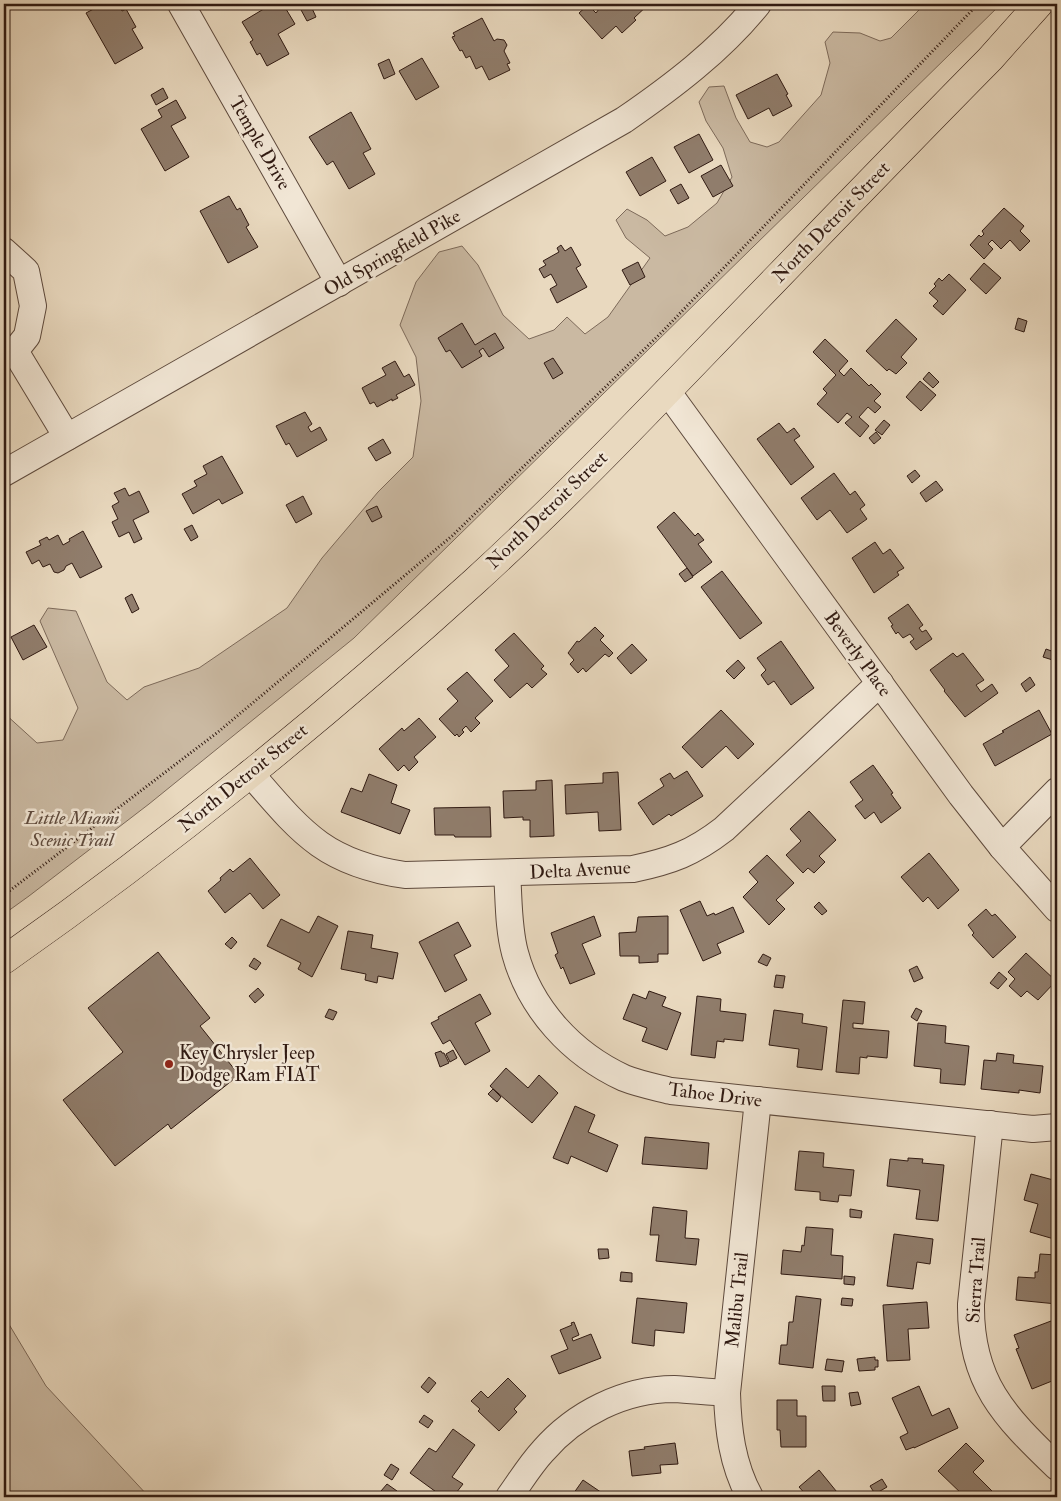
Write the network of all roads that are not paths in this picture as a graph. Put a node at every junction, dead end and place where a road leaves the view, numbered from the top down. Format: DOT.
graph roads {
  1 [pos="181,4"];
  2 [pos="758,4"];
  3 [pos="1039,4"];
  4 [pos="4,251"];
  5 [pos="339,283"];
  6 [pos="9,351"];
  7 [pos="667,391"];
  8 [pos="67,437"];
  9 [pos="4,473"];
  10 [pos="880,683"];
  11 [pos="250,773"];
  12 [pos="1057,791"];
  13 [pos="1002,847"];
  14 [pos="507,873"];
  15 [pos="1057,909"];
  16 [pos="4,960"];
  17 [pos="758,1100"];
  18 [pos="990,1124"];
  19 [pos="1057,1128"];
  20 [pos="727,1393"];
  21 [pos="1057,1467"];
  22 [pos="509,1497"];
  23 [pos="750,1497"];
  1 -- 5 [label="street, Temple Drive"];
  2 -- 5 [label="street, Old Springfield Pike"];
  3 -- 7 [label="highway, North Detroit Street"];
  4 -- 6 [label="street"];
  5 -- 8 [label="street, Old Springfield Pike"];
  6 -- 8 [label="street"];
  7 -- 10 [label="street, Beverly Place"];
  7 -- 11 [label="highway, North Detroit Street"];
  8 -- 9 [label="street, Old Springfield Pike"];
  10 -- 13 [label="street, Beverly Place"];
  10 -- 14 [label="street, Delta Avenue"];
  11 -- 14 [label="street, Delta Avenue"];
  11 -- 16 [label="highway, North Detroit Street"];
  12 -- 13 [label="street"];
  13 -- 15 [label="street, Beverly Place"];
  14 -- 17 [label="street, Tahoe Drive"];
  17 -- 18 [label="street, Tahoe Drive"];
  17 -- 20 [label="street, Malibu Trail"];
  18 -- 19 [label="street, Tahoe Drive"];
  18 -- 21 [label="street, Sierra Trail"];
  20 -- 22 [label="street"];
  20 -- 23 [label="street, Malibu Trail"];
}
